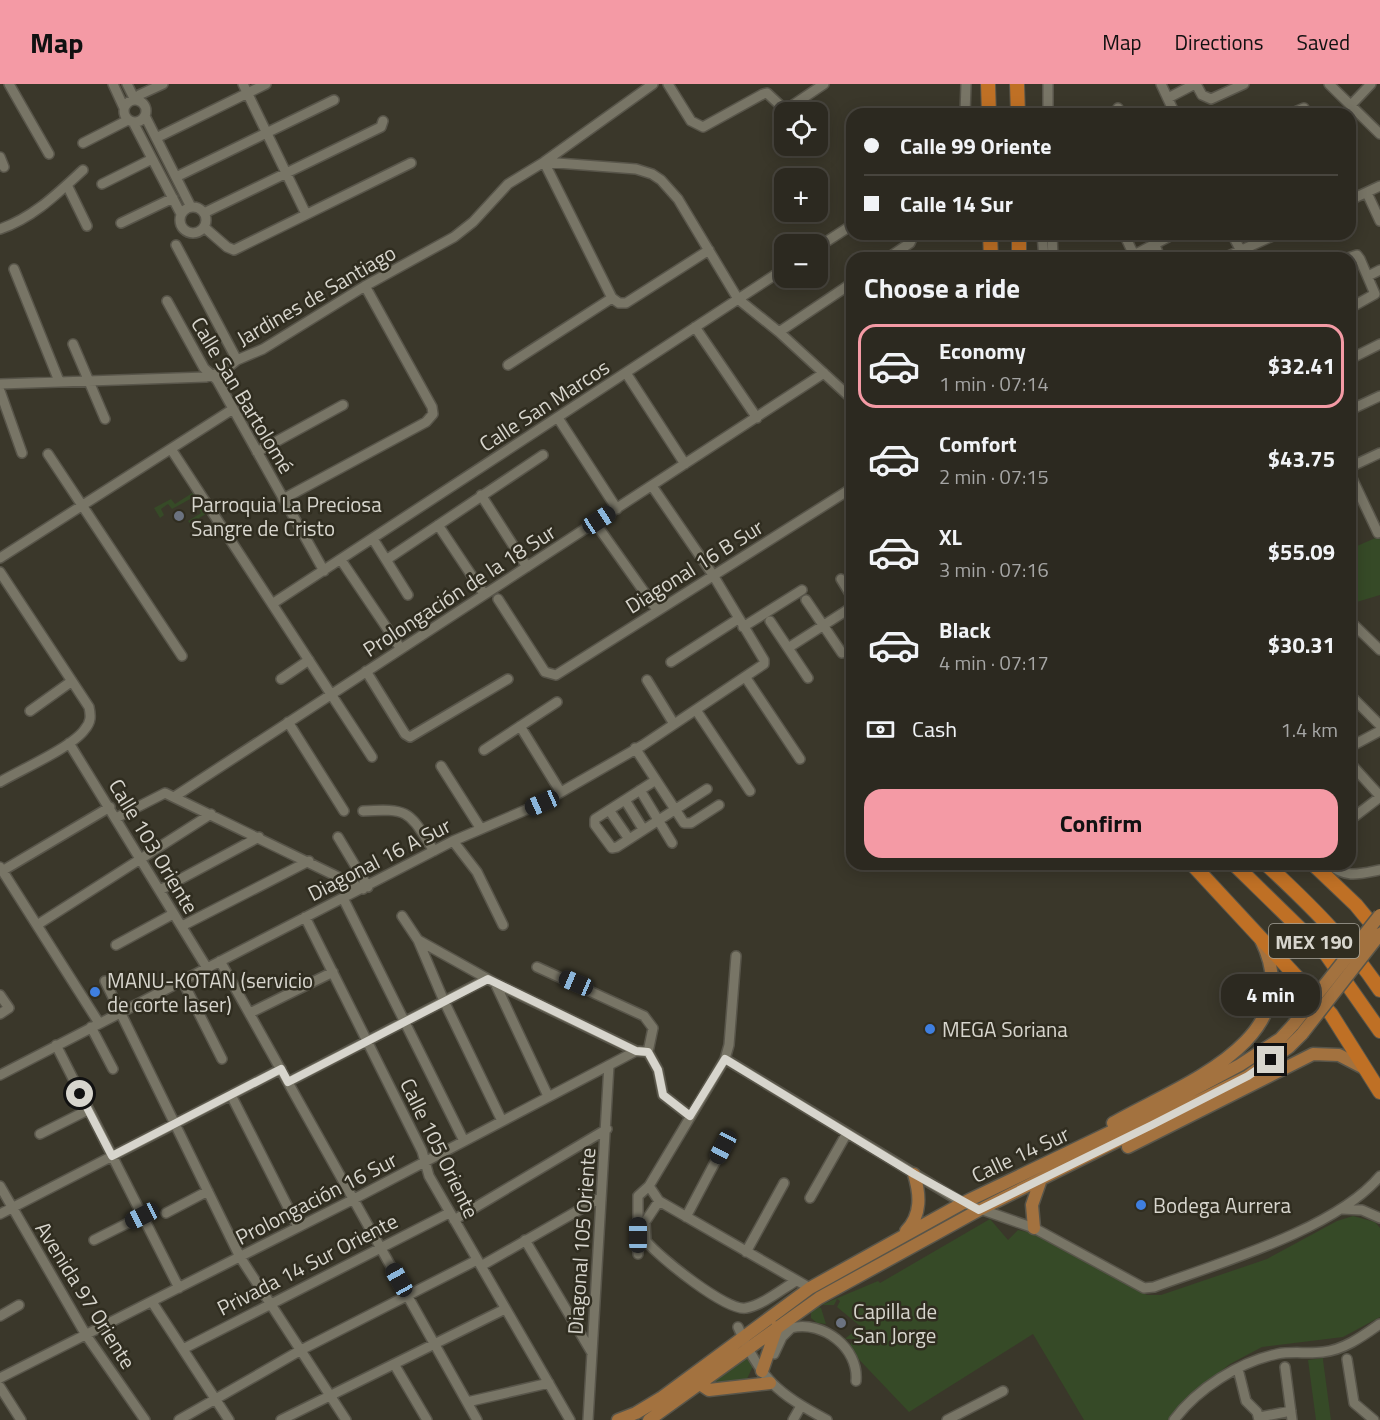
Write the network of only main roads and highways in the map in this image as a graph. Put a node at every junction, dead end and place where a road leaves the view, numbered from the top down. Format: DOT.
graph roads {
  1 [pos="988,84"];
  2 [pos="1017,84"];
  3 [pos="989,108"];
  4 [pos="1018,108"];
  5 [pos="1197,870"];
  6 [pos="1240,870"];
  7 [pos="1272,870"];
  8 [pos="1319,870"];
  9 [pos="1380,915"];
  10 [pos="1380,934"];
  11 [pos="1259,936"];
  12 [pos="1380,990"];
  13 [pos="1380,1031"];
  14 [pos="1370,1072"];
  15 [pos="1380,1092"];
  16 [pos="1149,1120"];
  17 [pos="1089,1143"];
  18 [pos="1071,1166"];
  19 [pos="914,1174"];
  20 [pos="1036,1183"];
  21 [pos="1034,1228"];
  22 [pos="901,1236"];
  23 [pos="779,1325"];
  24 [pos="743,1337"];
  25 [pos="691,1374"];
  26 [pos="699,1386"];
  27 [pos="618,1420"];
  28 [pos="649,1420"];
  1 -- 3 [label="highway"];
  2 -- 4 [label="highway"];
  5 -- 11 [label="highway"];
  6 -- 13 [label="highway, MEX 190"];
  7 -- 12 [label="highway, MEX 190"];
  8 -- 10 [label="highway"];
  9 -- 16 [label="main road, Calle 14 Sur, bridge"];
  10 -- 16 [label="main road, Calle 14 Sur, bridge"];
  11 -- 14 [label="highway"];
  11 -- 17 [label="main road"];
  14 -- 15 [label="highway"];
  14 -- 18 [label="main road"];
  16 -- 17 [label="main road, Calle 14 Sur"];
  16 -- 18 [label="main road, Calle 14 Sur"];
  17 -- 22 [label="main road, Calle 14 Sur"];
  18 -- 20 [label="main road, Calle 14 Sur"];
  19 -- 22 [label="main road"];
  20 -- 21 [label="main road"];
  20 -- 23 [label="main road, Calle 14 Sur"];
  22 -- 24 [label="main road, Calle 14 Sur"];
  23 -- 24 [label="main road, Calle 14 Sur"];
  23 -- 26 [label="main road"];
  24 -- 25 [label="main road, Calle 14 Sur"];
  24 -- 26 [label="main road, Calle 14 Sur"];
  25 -- 26 [label="main road"];
  25 -- 27 [label="main road, Calle 14 Sur"];
  26 -- 28 [label="main road, Calle 14 Sur"];
}
